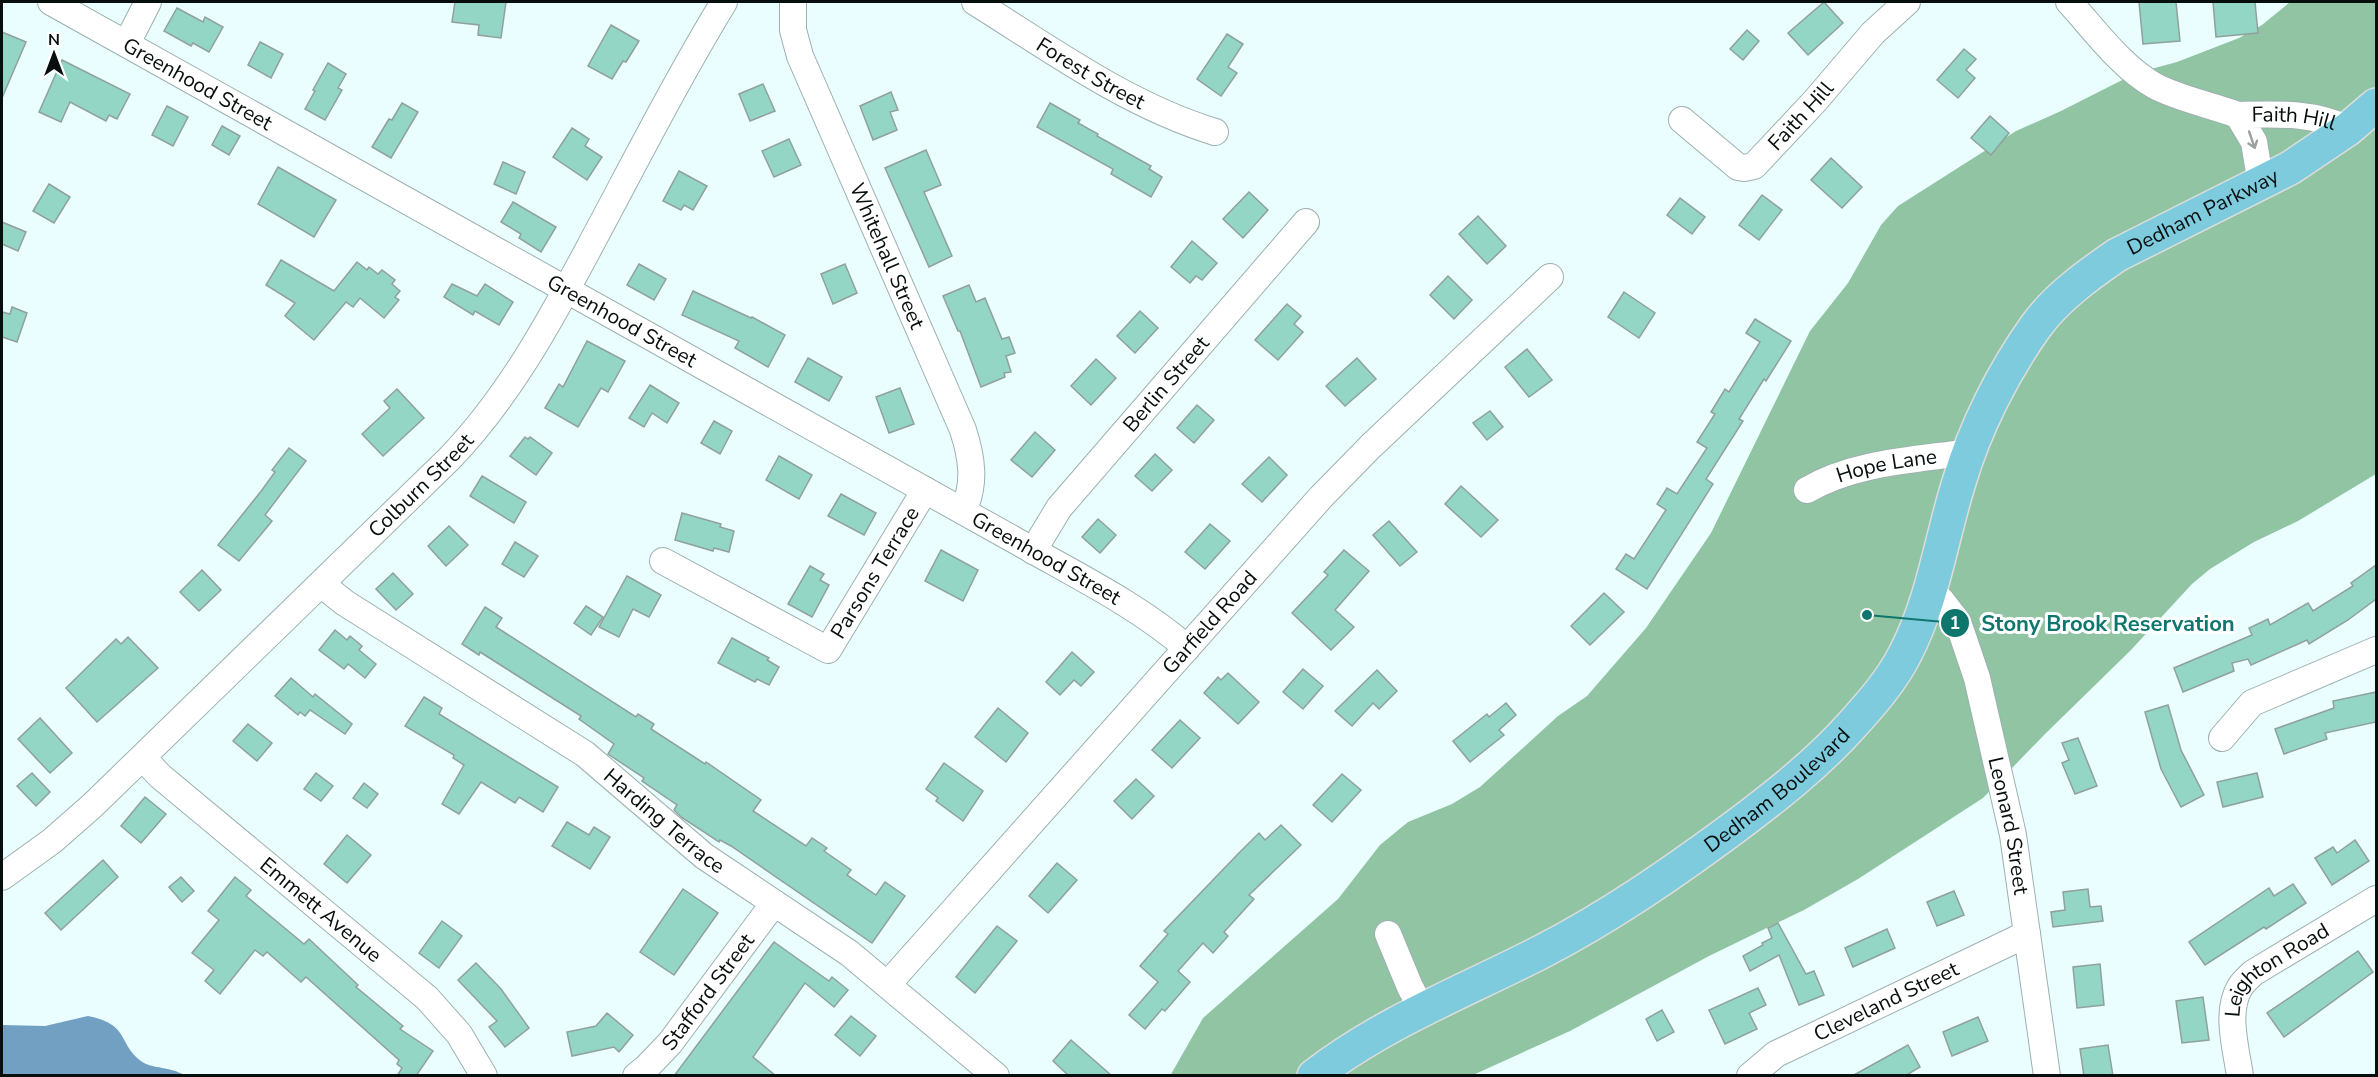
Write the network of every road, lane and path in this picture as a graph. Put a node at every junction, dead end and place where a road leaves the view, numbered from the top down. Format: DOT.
graph roads {
  1 [pos="51,2"];
  2 [pos="148,2"];
  3 [pos="724,2"];
  4 [pos="793,2"];
  5 [pos="975,2"];
  6 [pos="1906,2"];
  7 [pos="2069,2"];
  8 [pos="127,43"];
  9 [pos="2376,105"];
  10 [pos="2238,115"];
  11 [pos="1682,120"];
  12 [pos="2348,129"];
  13 [pos="1215,132"];
  14 [pos="2261,184"];
  15 [pos="1305,222"];
  16 [pos="1550,277"];
  17 [pos="567,289"];
  18 [pos="2037,325"];
  19 [pos="1969,452"];
  20 [pos="925,490"];
  21 [pos="1807,490"];
  22 [pos="963,511"];
  23 [pos="1033,551"];
  24 [pos="663,561"];
  25 [pos="321,584"];
  26 [pos="1928,595"];
  27 [pos="1187,648"];
  28 [pos="2376,650"];
  29 [pos="2222,738"];
  30 [pos="143,758"];
  31 [pos="2,877"];
  32 [pos="2376,898"];
  33 [pos="774,903"];
  34 [pos="1388,934"];
  35 [pos="2027,934"];
  36 [pos="888,984"];
  37 [pos="1423,1011"];
  38 [pos="484,1076"];
  39 [pos="636,1076"];
  40 [pos="996,1076"];
  41 [pos="1314,1076"];
  42 [pos="1750,1076"];
  43 [pos="2047,1076"];
  44 [pos="2240,1076"];
  1 -- 8 [label="street, Greenhood Street"];
  2 -- 8 [label="street"];
  3 -- 17 [label="street, Colburn Street"];
  4 -- 22 [label="street, Whitehall Street"];
  5 -- 13 [label="street, Forest Street"];
  6 -- 11 [label="street, Faith Hill"];
  7 -- 10 [label="street, Faith Hill"];
  8 -- 17 [label="street, Greenhood Street"];
  9 -- 12 [label="main road, Dedham Parkway"];
  10 -- 12 [label="street, Faith Hill"];
  10 -- 14 [label="street, Faith Hill, one-way"];
  12 -- 14 [label="main road, Dedham Parkway"];
  14 -- 18 [label="main road, Dedham Parkway"];
  15 -- 23 [label="street, Berlin Street"];
  16 -- 27 [label="street, Garfield Road"];
  17 -- 20 [label="street, Greenhood Street"];
  17 -- 25 [label="street, Colburn Street"];
  18 -- 19 [label="main road, Dedham Boulevard"];
  19 -- 21 [label="street, Hope Lane"];
  19 -- 26 [label="main road, Dedham Boulevard"];
  20 -- 22 [label="street, Greenhood Street"];
  20 -- 24 [label="street, Parsons Terrace"];
  22 -- 23 [label="street, Greenhood Street"];
  23 -- 27 [label="street, Greenhood Street"];
  25 -- 30 [label="street, Colburn Street"];
  25 -- 33 [label="street, Harding Terrace"];
  26 -- 35 [label="street, Leonard Street"];
  26 -- 37 [label="main road, Dedham Boulevard"];
  27 -- 36 [label="street, Garfield Road"];
  28 -- 29 [label="street"];
  30 -- 31 [label="street, Colburn Street"];
  30 -- 38 [label="street, Emmett Avenue"];
  32 -- 44 [label="street, Leighton Road"];
  33 -- 36 [label="street, Harding Terrace"];
  33 -- 39 [label="street, Stafford Street"];
  34 -- 37 [label="street"];
  35 -- 42 [label="street, Cleveland Street"];
  35 -- 43 [label="street, Leonard Street"];
  36 -- 40 [label="street, Harding Terrace"];
  37 -- 41 [label="main road, Dedham Boulevard"];
}
